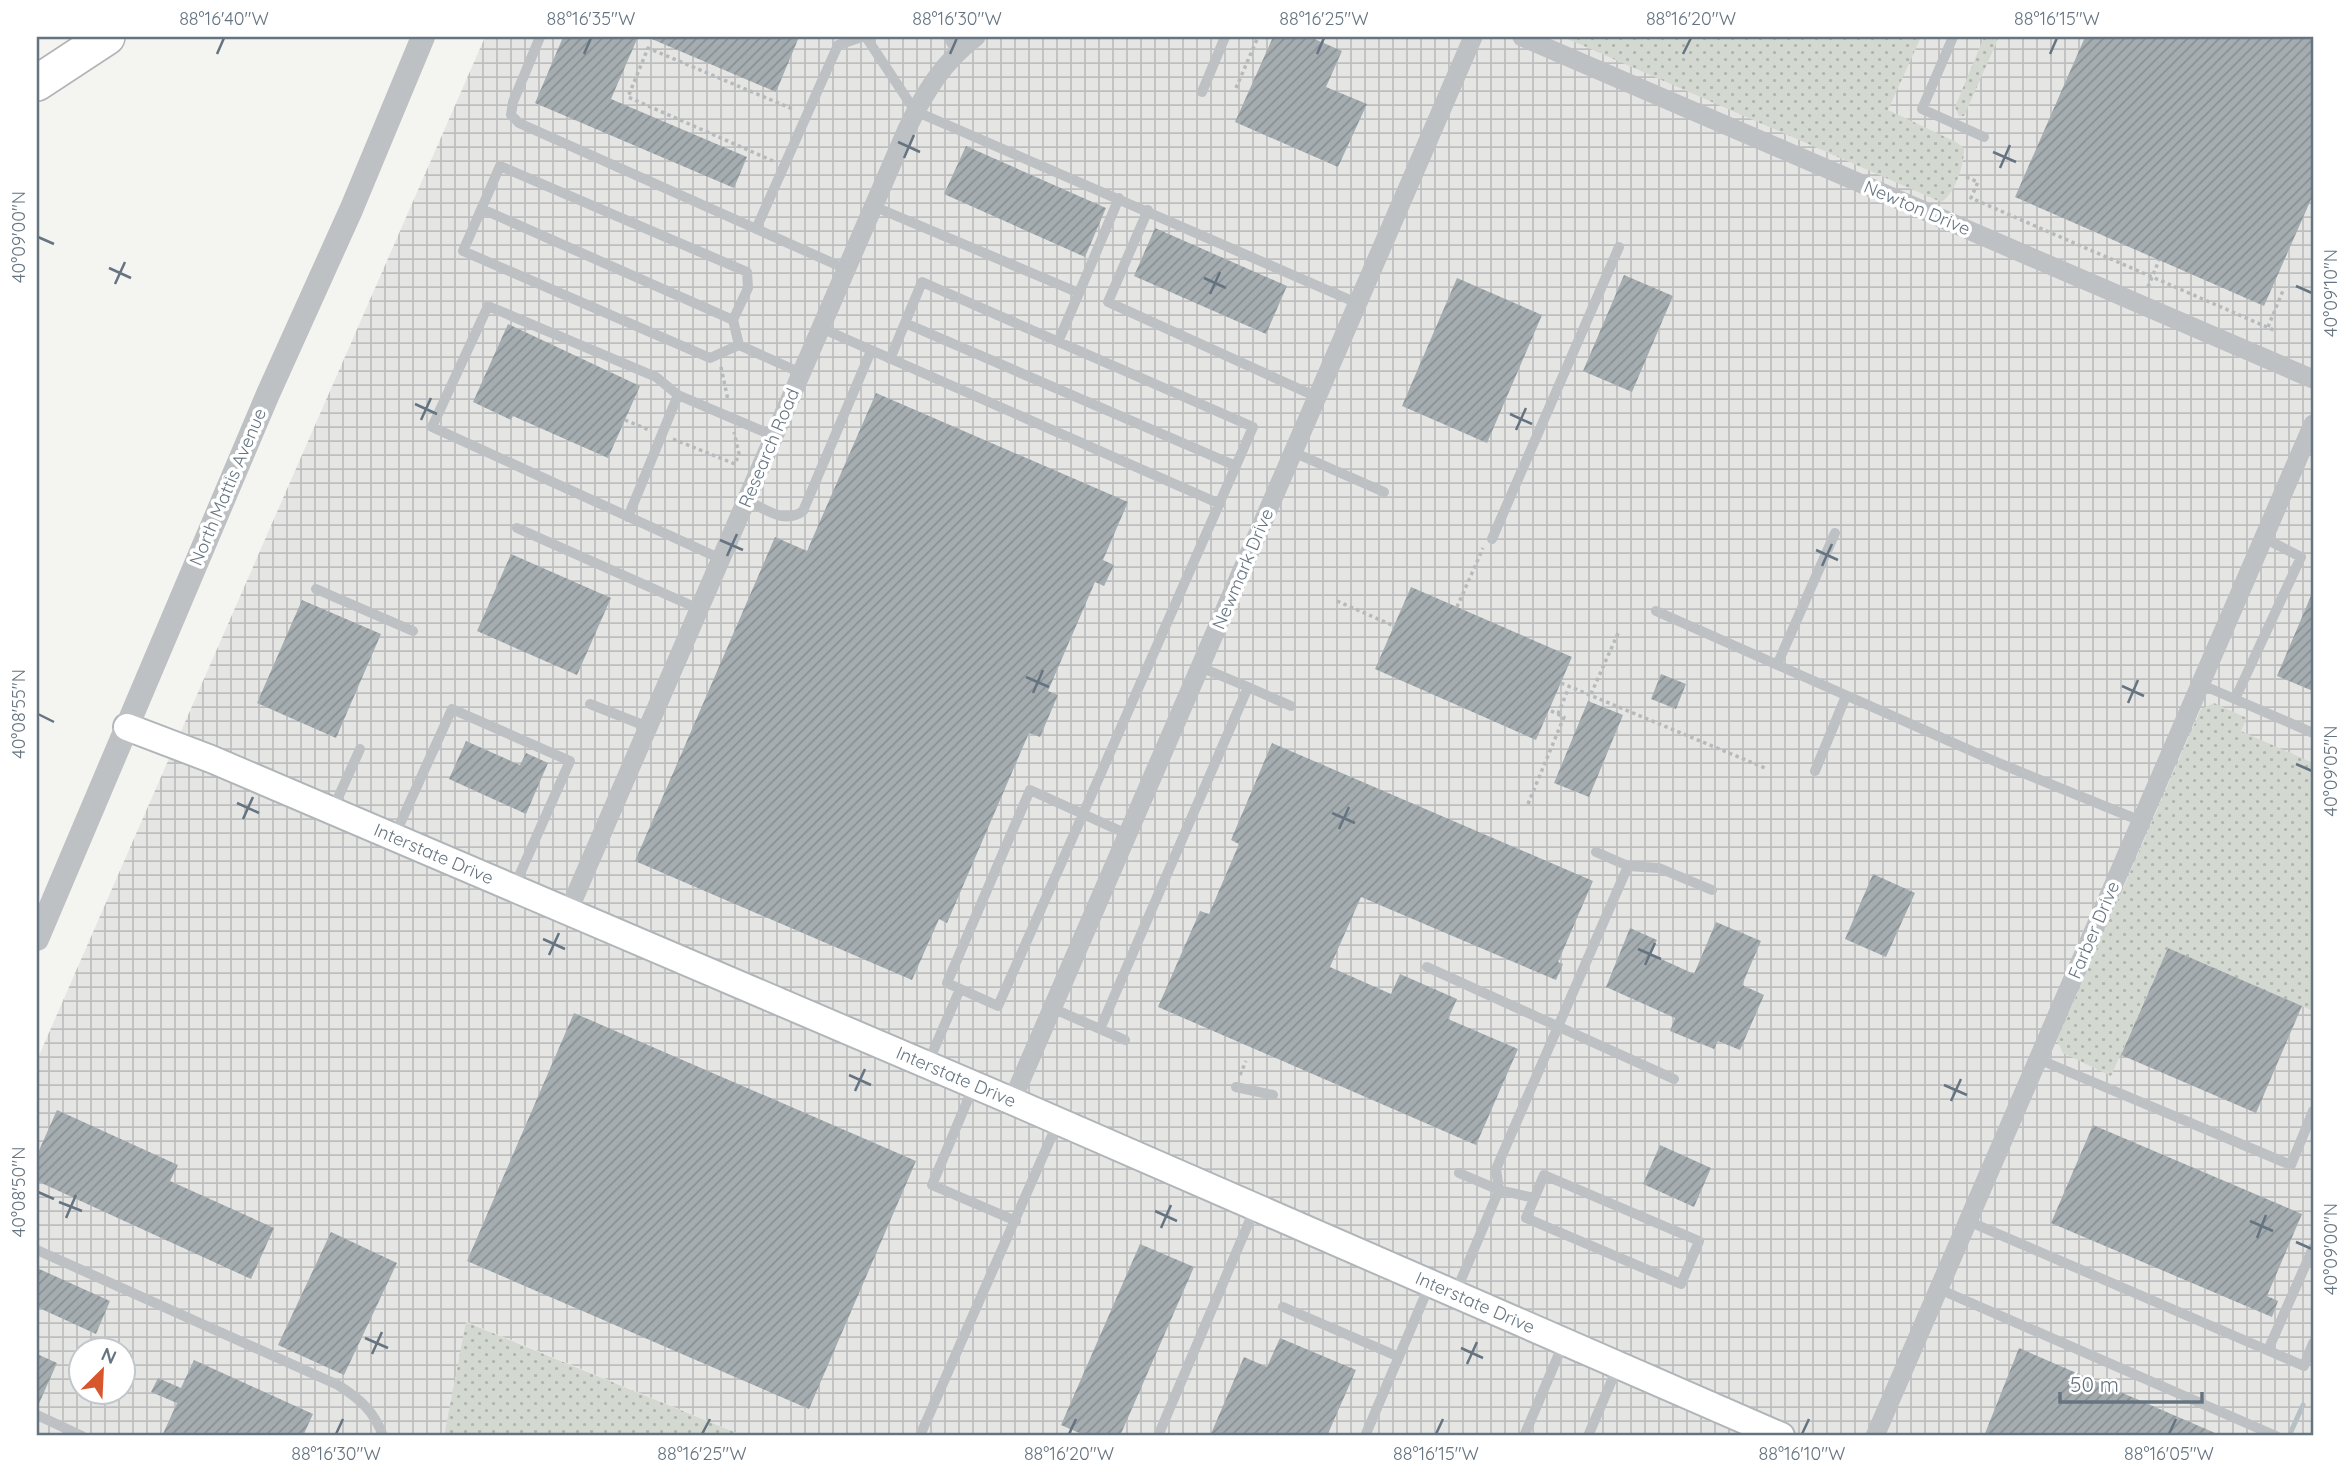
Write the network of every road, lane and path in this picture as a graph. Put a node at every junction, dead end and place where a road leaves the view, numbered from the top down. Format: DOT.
graph roads {
  1 [pos="107,37"];
  2 [pos="423,37"];
  3 [pos="540,37"];
  4 [pos="864,37"];
  5 [pos="976,37"];
  6 [pos="1225,37"];
  7 [pos="1258,37"];
  8 [pos="1474,37"];
  9 [pos="1522,37"];
  10 [pos="1953,37"];
  11 [pos="952,45"];
  12 [pos="37,83"];
  13 [pos="1236,88"];
  14 [pos="1202,92"];
  15 [pos="915,111"];
  16 [pos="807,115"];
  17 [pos="1984,137"];
  18 [pos="784,166"];
  19 [pos="1966,177"];
  20 [pos="1119,198"];
  21 [pos="873,206"];
  22 [pos="482,209"];
  23 [pos="1148,210"];
  24 [pos="756,229"];
  25 [pos="1619,247"];
  26 [pos="2159,260"];
  27 [pos="846,269"];
  28 [pos="2152,277"];
  29 [pos="2284,288"];
  30 [pos="1079,293"];
  31 [pos="1357,303"];
  32 [pos="2140,305"];
  33 [pos="733,320"];
  34 [pos="905,323"];
  35 [pos="2268,327"];
  36 [pos="821,328"];
  37 [pos="2276,331"];
  38 [pos="1058,342"];
  39 [pos="739,345"];
  40 [pos="872,351"];
  41 [pos="718,354"];
  42 [pos="890,359"];
  43 [pos="801,373"];
  44 [pos="2313,379"];
  45 [pos="678,395"];
  46 [pos="1317,397"];
  47 [pos="729,417"];
  48 [pos="625,420"];
  49 [pos="2312,430"];
  50 [pos="662,435"];
  51 [pos="774,436"];
  52 [pos="1293,452"];
  53 [pos="1236,466"];
  54 [pos="1384,492"];
  55 [pos="746,500"];
  56 [pos="1220,504"];
  57 [pos="628,517"];
  58 [pos="517,528"];
  59 [pos="1835,533"];
  60 [pos="1490,538"];
  61 [pos="2264,538"];
  62 [pos="721,559"];
  63 [pos="316,589"];
  64 [pos="1337,601"];
  65 [pos="1457,607"];
  66 [pos="699,609"];
  67 [pos="1656,611"];
  68 [pos="1394,626"];
  69 [pos="413,631"];
  70 [pos="1619,631"];
  71 [pos="1777,665"];
  72 [pos="1200,667"];
  73 [pos="1561,683"];
  74 [pos="2200,684"];
  75 [pos="1248,687"];
  76 [pos="1569,687"];
  77 [pos="1591,694"];
  78 [pos="1846,696"];
  79 [pos="2235,699"];
  80 [pos="590,704"];
  81 [pos="1291,706"];
  82 [pos="1549,710"];
  83 [pos="1558,714"];
  84 [pos="127,727"];
  85 [pos="648,727"];
  86 [pos="2313,733"];
  87 [pos="360,749"];
  88 [pos="1765,768"];
  89 [pos="1815,771"];
  90 [pos="1528,804"];
  91 [pos="332,811"];
  92 [pos="1083,814"];
  93 [pos="2141,821"];
  94 [pos="1128,834"];
  95 [pos="394,838"];
  96 [pos="1596,852"];
  97 [pos="1629,866"];
  98 [pos="513,889"];
  99 [pos="1712,890"];
  100 [pos="568,912"];
  101 [pos="37,939"];
  102 [pos="1427,967"];
  103 [pos="960,989"];
  104 [pos="1052,1008"];
  105 [pos="1559,1025"];
  106 [pos="1100,1029"];
  107 [pos="1125,1040"];
  108 [pos="2038,1059"];
  109 [pos="928,1065"];
  110 [pos="1674,1079"];
  111 [pos="975,1085"];
  112 [pos="1236,1087"];
  113 [pos="1273,1094"];
  114 [pos="1012,1101"];
  115 [pos="2313,1111"];
  116 [pos="1058,1121"];
  117 [pos="1459,1173"];
  118 [pos="1499,1190"];
  119 [pos="1534,1198"];
  120 [pos="1255,1207"];
  121 [pos="1968,1221"];
  122 [pos="1016,1222"];
  123 [pos="2313,1248"];
  124 [pos="37,1250"];
  125 [pos="1430,1284"];
  126 [pos="1938,1289"];
  127 [pos="1454,1294"];
  128 [pos="1283,1307"];
  129 [pos="1564,1342"];
  130 [pos="2313,1343"];
  131 [pos="2268,1350"];
  132 [pos="1399,1357"];
  133 [pos="1618,1366"];
  134 [pos="37,1415"];
  135 [pos="922,1431"];
  136 [pos="82,1436"];
  137 [pos="383,1436"];
  138 [pos="1158,1436"];
  139 [pos="1365,1436"];
  140 [pos="1524,1436"];
  141 [pos="1588,1436"];
  142 [pos="1781,1436"];
  143 [pos="1875,1436"];
  144 [pos="2276,1436"];
  1 -- 12 [label="highway"];
  2 -- 84 [label="street, North Mattis Avenue"];
  3 -- 24 [label="lane"];
  4 -- 15 [label="lane"];
  4 -- 16 [label="lane"];
  5 -- 11 [label="street, Research Road"];
  6 -- 14 [label="lane"];
  7 -- 13 [label="path"];
  8 -- 31 [label="street, Newmark Drive"];
  9 -- 32 [label="street, Newton Drive"];
  10 -- 17 [label="lane"];
  11 -- 15 [label="street, Research Road"];
  15 -- 20 [label="lane"];
  15 -- 21 [label="street, Research Road"];
  16 -- 18 [label="lane"];
  16 -- 18 [label="path"];
  18 -- 24 [label="lane"];
  19 -- 28 [label="path"];
  20 -- 23 [label="lane"];
  20 -- 30 [label="lane"];
  21 -- 27 [label="street, Research Road"];
  21 -- 30 [label="lane"];
  22 -- 33 [label="lane"];
  22 -- 33 [label="lane"];
  22 -- 41 [label="lane"];
  23 -- 31 [label="lane"];
  23 -- 46 [label="lane"];
  24 -- 27 [label="lane"];
  25 -- 60 [label="lane"];
  26 -- 28 [label="path"];
  27 -- 36 [label="street, Research Road"];
  28 -- 32 [label="path"];
  28 -- 35 [label="path"];
  29 -- 35 [label="path"];
  30 -- 38 [label="lane"];
  31 -- 46 [label="street, Newmark Drive"];
  32 -- 44 [label="street, Newton Drive"];
  33 -- 39 [label="lane"];
  34 -- 38 [label="lane"];
  34 -- 42 [label="lane"];
  34 -- 53 [label="lane"];
  35 -- 37 [label="path"];
  36 -- 40 [label="lane"];
  36 -- 43 [label="street, Research Road"];
  38 -- 53 [label="lane"];
  39 -- 41 [label="lane"];
  39 -- 43 [label="lane"];
  40 -- 42 [label="lane"];
  40 -- 55 [label="lane"];
  41 -- 47 [label="path"];
  42 -- 56 [label="lane"];
  43 -- 51 [label="street, Research Road"];
  45 -- 47 [label="lane"];
  45 -- 50 [label="lane"];
  45 -- 57 [label="lane"];
  46 -- 52 [label="street, Newmark Drive"];
  47 -- 50 [label="path"];
  47 -- 51 [label="lane"];
  48 -- 50 [label="path"];
  49 -- 61 [label="street, Farber Drive"];
  50 -- 57 [label="lane"];
  51 -- 55 [label="street, Research Road"];
  52 -- 54 [label="lane"];
  52 -- 72 [label="street, Newmark Drive"];
  53 -- 56 [label="lane"];
  55 -- 62 [label="street, Research Road"];
  56 -- 92 [label="lane"];
  57 -- 62 [label="lane"];
  58 -- 66 [label="lane"];
  59 -- 71 [label="lane"];
  60 -- 65 [label="path"];
  61 -- 74 [label="street, Farber Drive"];
  61 -- 79 [label="lane"];
  62 -- 66 [label="street, Research Road"];
  63 -- 69 [label="lane"];
  64 -- 68 [label="path"];
  66 -- 85 [label="street, Research Road"];
  67 -- 71 [label="lane"];
  70 -- 77 [label="path"];
  71 -- 78 [label="lane"];
  72 -- 75 [label="lane"];
  72 -- 94 [label="street, Newmark Drive"];
  73 -- 76 [label="path"];
  74 -- 79 [label="lane"];
  74 -- 93 [label="street, Farber Drive"];
  75 -- 81 [label="lane"];
  75 -- 106 [label="lane"];
  76 -- 77 [label="path"];
  76 -- 83 [label="path"];
  77 -- 88 [label="path"];
  78 -- 89 [label="lane"];
  78 -- 93 [label="lane"];
  79 -- 86 [label="lane"];
  80 -- 85 [label="lane"];
  82 -- 83 [label="path"];
  83 -- 90 [label="path"];
  84 -- 91 [label="main road, Interstate Drive"];
  84 -- 101 [label="street, North Mattis Avenue"];
  85 -- 100 [label="street, Research Road"];
  87 -- 91 [label="lane"];
  91 -- 95 [label="main road, Interstate Drive"];
  92 -- 94 [label="lane"];
  92 -- 103 [label="lane"];
  92 -- 103 [label="lane"];
  93 -- 108 [label="street, Farber Drive"];
  94 -- 104 [label="street, Newmark Drive"];
  95 -- 98 [label="main road, Interstate Drive"];
  95 -- 98 [label="lane"];
  96 -- 97 [label="lane"];
  97 -- 99 [label="lane"];
  97 -- 105 [label="lane"];
  98 -- 100 [label="main road, Interstate Drive"];
  100 -- 109 [label="main road, Interstate Drive"];
  102 -- 105 [label="lane"];
  103 -- 109 [label="lane"];
  104 -- 106 [label="lane"];
  104 -- 114 [label="street, Newmark Drive"];
  105 -- 110 [label="lane"];
  105 -- 118 [label="lane"];
  106 -- 107 [label="lane"];
  108 -- 115 [label="lane"];
  108 -- 121 [label="street, Farber Drive"];
  109 -- 111 [label="main road, Interstate Drive"];
  111 -- 114 [label="main road, Interstate Drive"];
  111 -- 122 [label="lane"];
  112 -- 113 [label="lane"];
  114 -- 116 [label="main road, Interstate Drive"];
  116 -- 120 [label="main road, Interstate Drive"];
  116 -- 122 [label="lane"];
  117 -- 118 [label="lane"];
  118 -- 119 [label="lane"];
  118 -- 127 [label="lane"];
  119 -- 119 [label="lane"];
  120 -- 125 [label="main road, Interstate Drive"];
  120 -- 138 [label="lane"];
  121 -- 126 [label="street, Farber Drive"];
  121 -- 131 [label="lane"];
  122 -- 135 [label="lane"];
  123 -- 131 [label="lane"];
  124 -- 137 [label="lane"];
  125 -- 127 [label="main road, Interstate Drive"];
  125 -- 132 [label="lane"];
  126 -- 143 [label="street, Farber Drive"];
  126 -- 144 [label="lane"];
  127 -- 129 [label="main road, Interstate Drive"];
  128 -- 132 [label="lane"];
  129 -- 133 [label="main road, Interstate Drive"];
  129 -- 140 [label="lane"];
  130 -- 131 [label="lane"];
  132 -- 139 [label="lane"];
  133 -- 141 [label="lane"];
  133 -- 142 [label="main road, Interstate Drive"];
  134 -- 136 [label="lane"];
}
